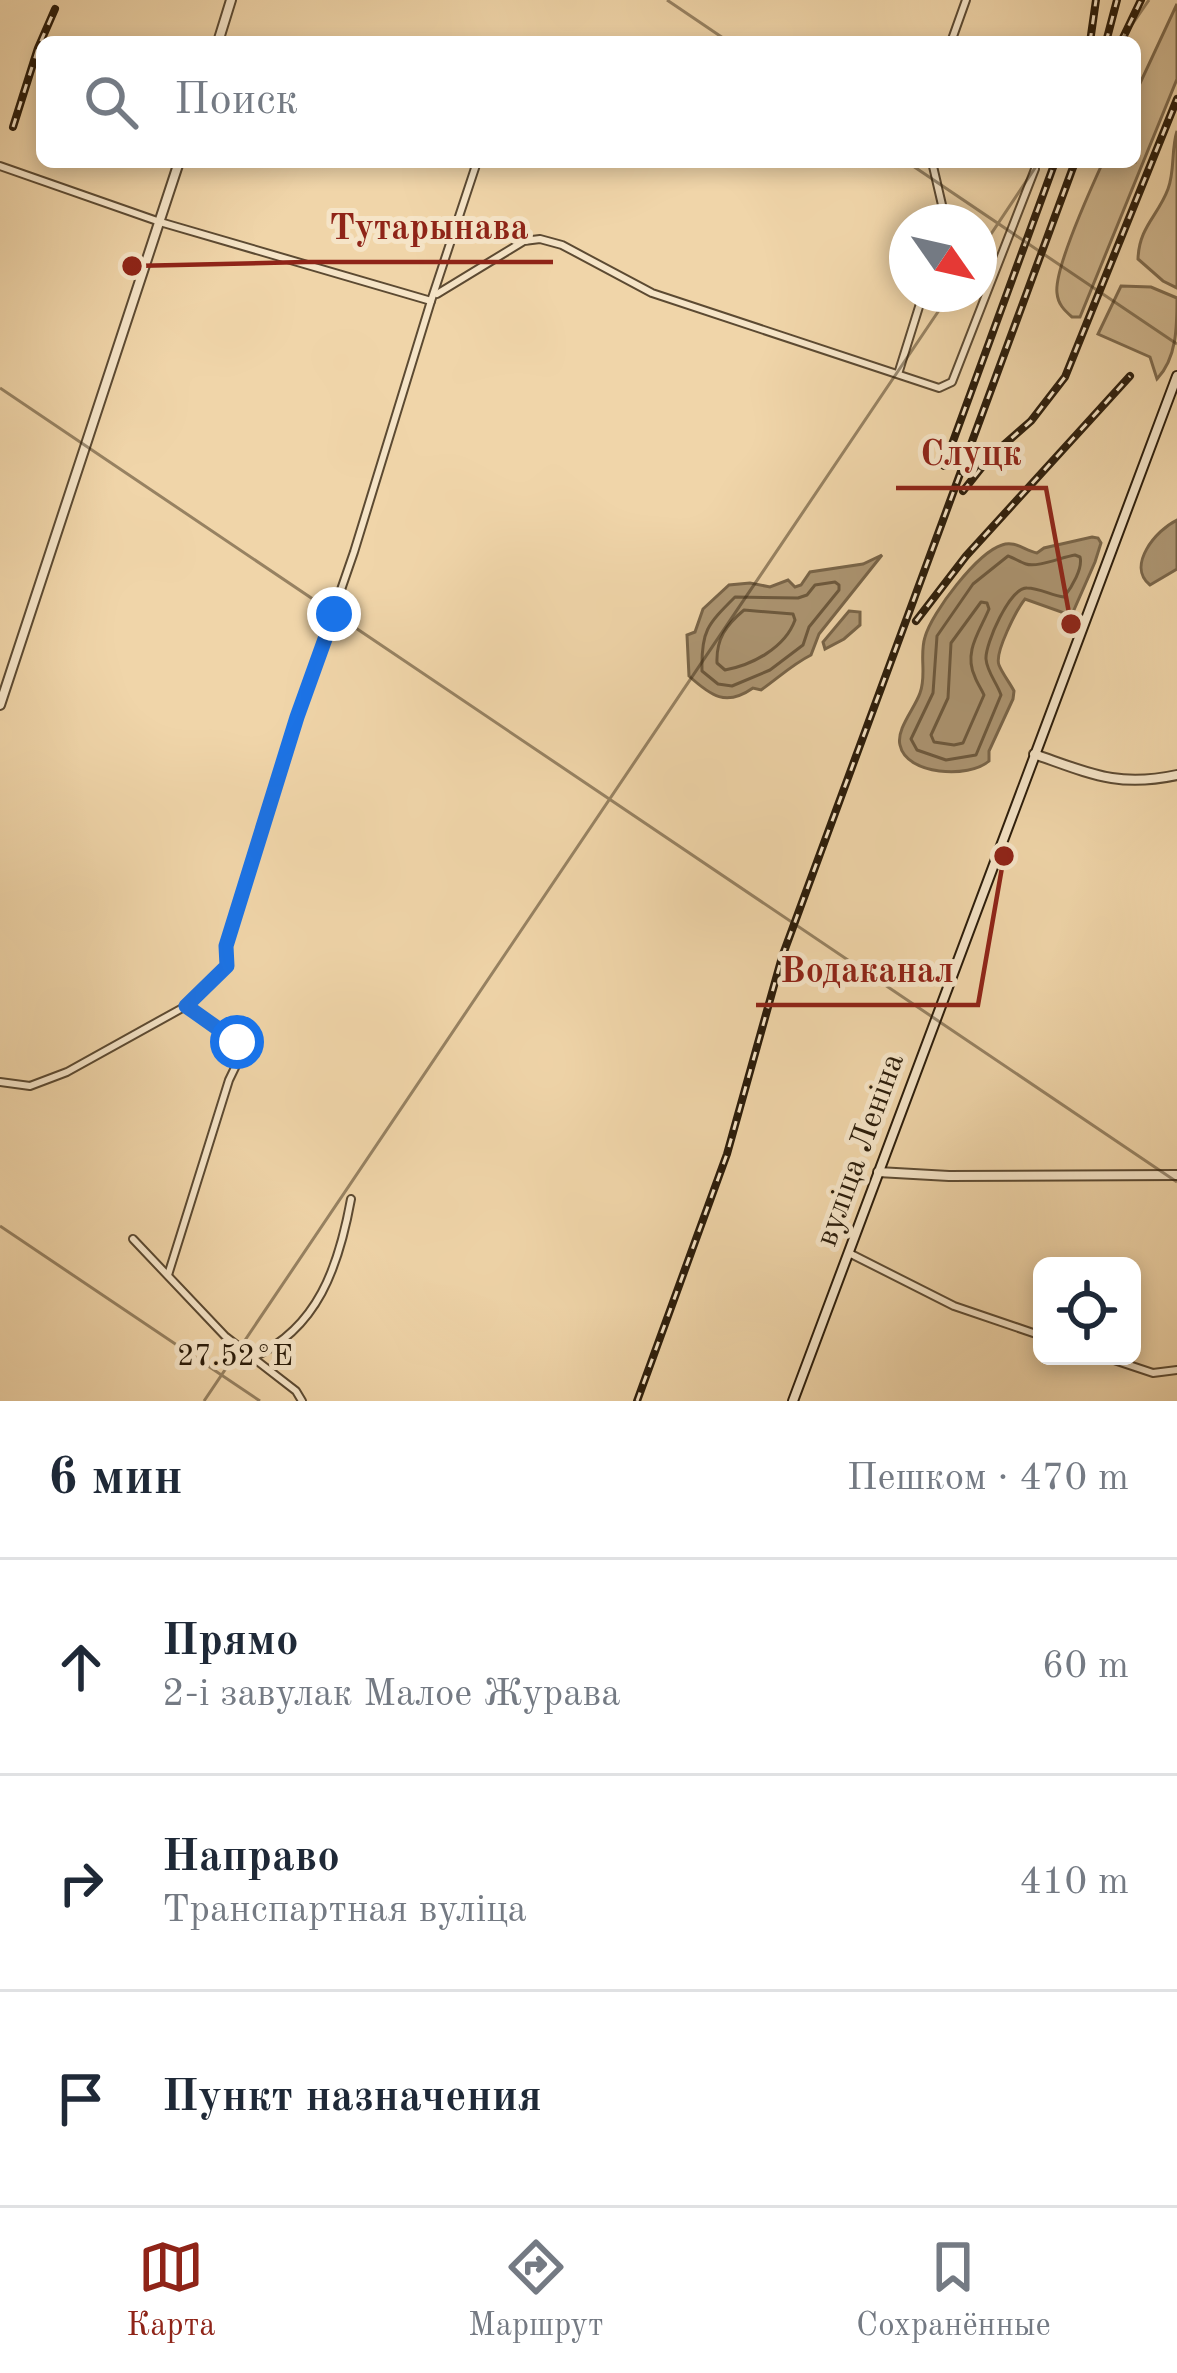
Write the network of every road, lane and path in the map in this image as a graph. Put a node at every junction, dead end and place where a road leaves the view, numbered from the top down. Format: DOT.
graph roads {
  1 [pos="231,0"];
  2 [pos="966,0"];
  3 [pos="220,36"];
  4 [pos="953,36"];
  5 [pos="0,166"];
  6 [pos="177,168"];
  7 [pos="475,168"];
  8 [pos="933,168"];
  9 [pos="1035,169"];
  10 [pos="942,204"];
  11 [pos="160,222"];
  12 [pos="431,301"];
  13 [pos="917,312"];
  14 [pos="898,374"];
  15 [pos="1177,376"];
  16 [pos="0,705"];
  17 [pos="1034,754"];
  18 [pos="1177,775"];
  19 [pos="186,1006"];
  20 [pos="0,1082"];
  21 [pos="878,1172"];
  22 [pos="1177,1174"];
  23 [pos="351,1199"];
  24 [pos="133,1239"];
  25 [pos="849,1252"];
  26 [pos="168,1274"];
  27 [pos="1033,1333"];
  28 [pos="251,1358"];
  29 [pos="1129,1365"];
  30 [pos="1177,1370"];
  31 [pos="302,1401"];
  32 [pos="793,1401"];
  1 -- 3 [label="main road"];
  2 -- 4 [label="street"];
  5 -- 11 [label="street"];
  6 -- 11 [label="main road"];
  7 -- 12 [label="street"];
  8 -- 10 [label="street"];
  9 -- 14 [label="street"];
  11 -- 12 [label="street"];
  11 -- 16 [label="main road"];
  12 -- 14 [label="street"];
  12 -- 19 [label="street"];
  13 -- 14 [label="street"];
  15 -- 17 [label="main road, вуліца Леніна"];
  17 -- 18 [label="main road"];
  17 -- 21 [label="main road, вуліца Леніна"];
  19 -- 20 [label="street"];
  19 -- 26 [label="street"];
  21 -- 22 [label="main road"];
  21 -- 25 [label="main road, вуліца Леніна"];
  23 -- 28 [label="street"];
  24 -- 26 [label="street"];
  25 -- 27 [label="street"];
  25 -- 32 [label="main road, вуліца Леніна"];
  26 -- 28 [label="street"];
  28 -- 31 [label="street"];
  29 -- 30 [label="street"];
}
